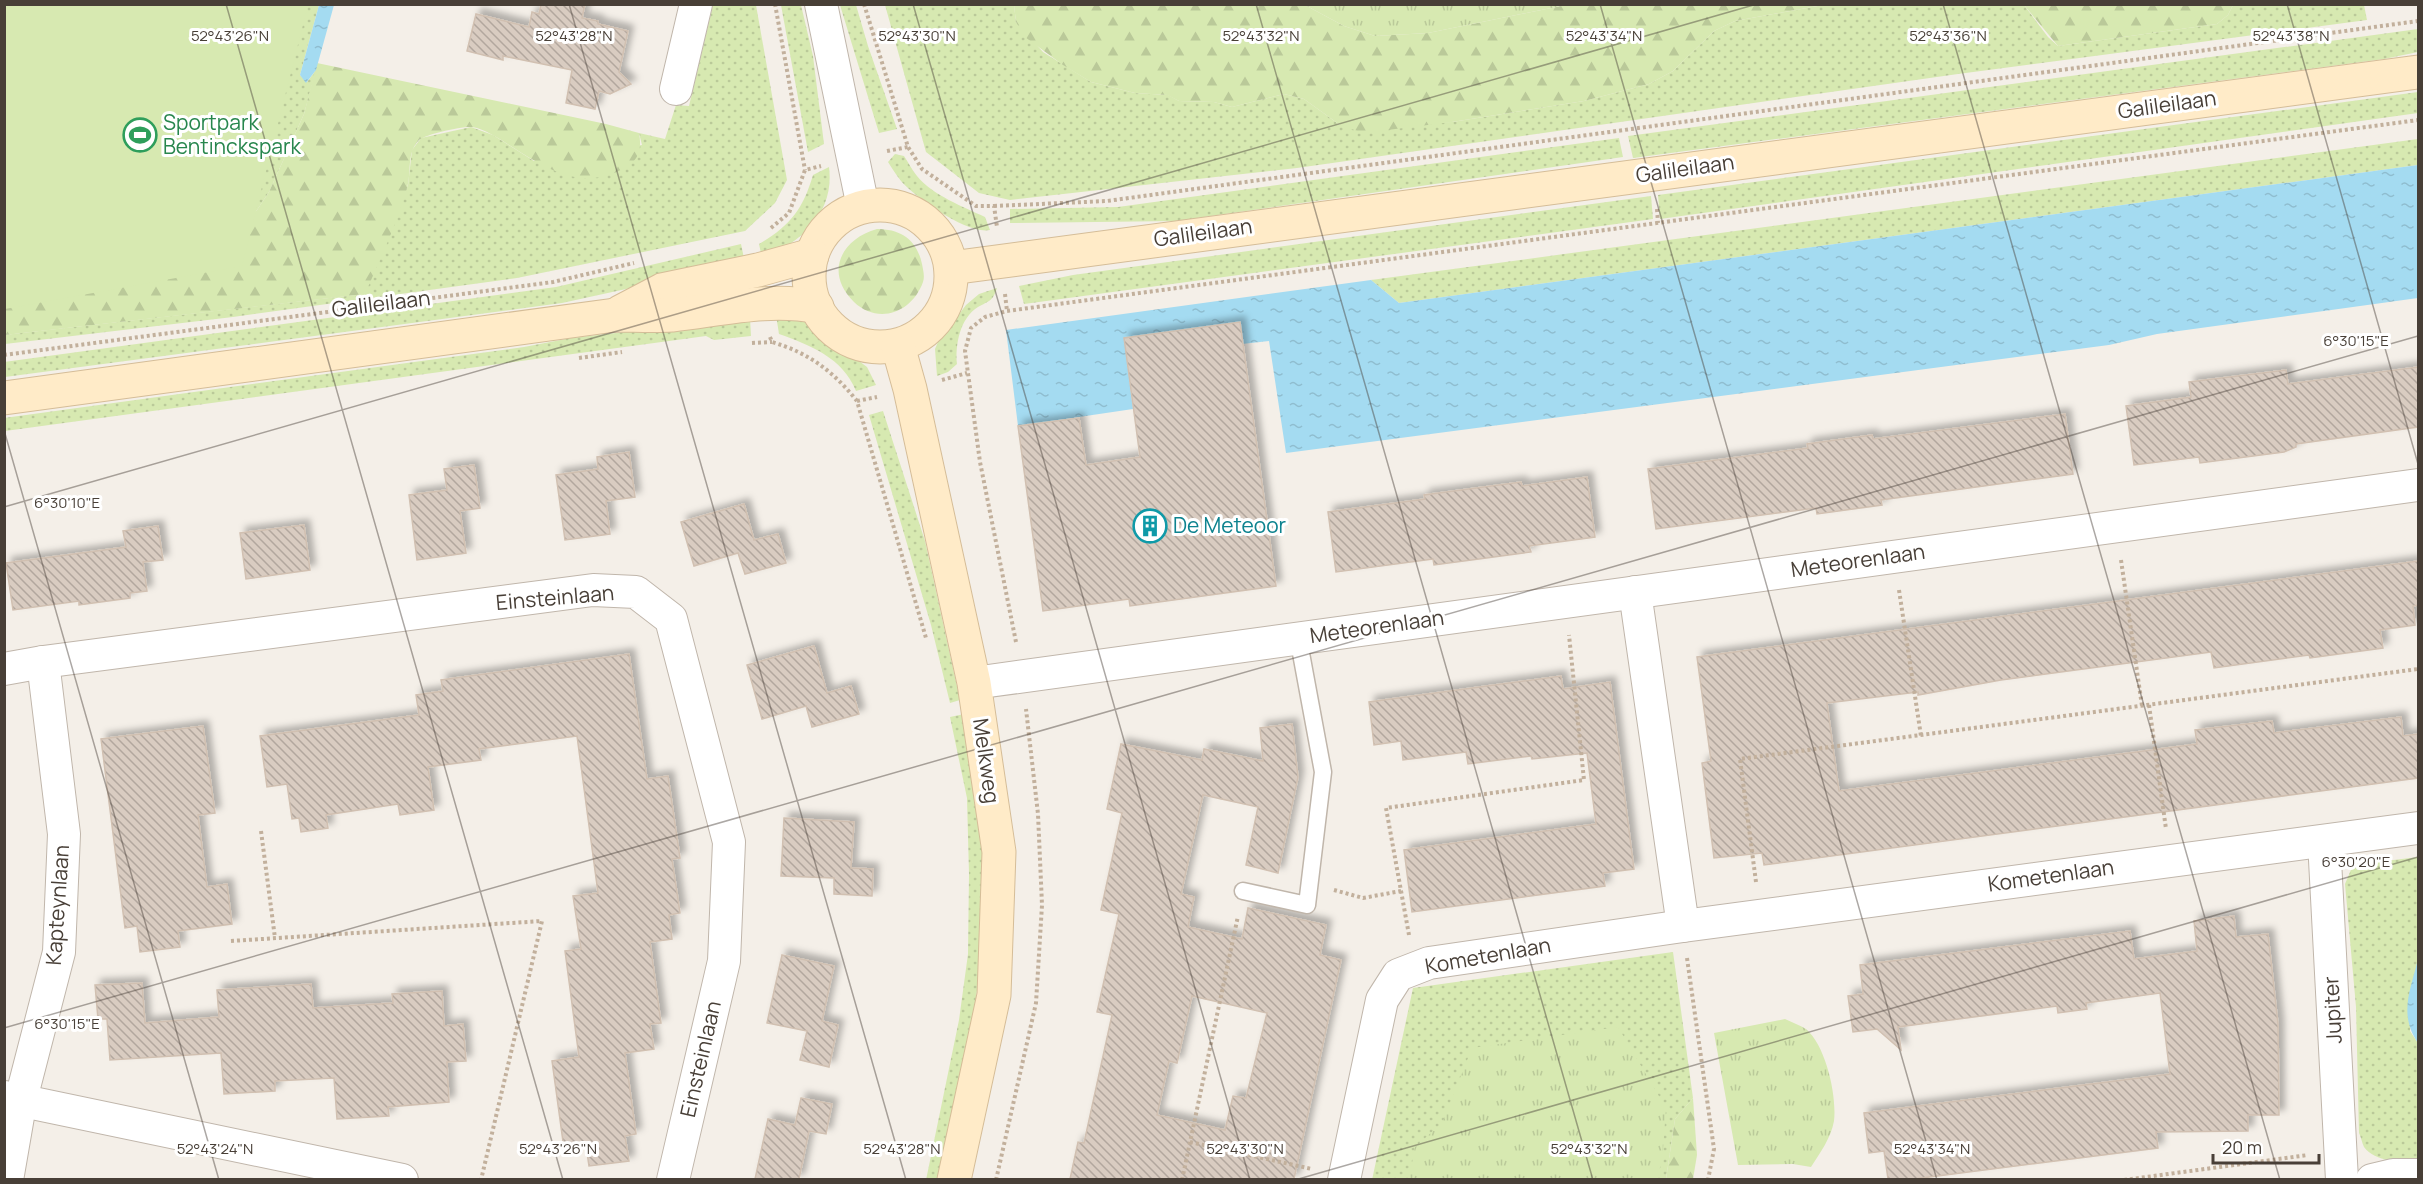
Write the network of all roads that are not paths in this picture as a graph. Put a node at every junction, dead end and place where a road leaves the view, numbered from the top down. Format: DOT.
graph roads {
  1 [pos="696,4"];
  2 [pos="821,4"];
  3 [pos="2418,72"];
  4 [pos="676,90"];
  5 [pos="863,207"];
  6 [pos="812,255"];
  7 [pos="951,268"];
  8 [pos="817,307"];
  9 [pos="615,315"];
  10 [pos="898,346"];
  11 [pos="4,398"];
  12 [pos="2418,485"];
  13 [pos="1635,592"];
  14 [pos="1298,638"];
  15 [pos="43,662"];
  16 [pos="4,669"];
  17 [pos="974,683"];
  18 [pos="2418,828"];
  19 [pos="2324,841"];
  20 [pos="1243,891"];
  21 [pos="1683,926"];
  22 [pos="13,1098"];
  23 [pos="2341,1165"];
  24 [pos="2418,1175"];
  25 [pos="1344,1178"];
  26 [pos="8,1179"];
  27 [pos="402,1179"];
  28 [pos="673,1179"];
  29 [pos="954,1179"];
  30 [pos="2372,1179"];
  1 -- 4 [label="street"];
  2 -- 5 [label="street"];
  3 -- 7 [label="main road, Galileilaan"];
  5 -- 6 [label="main road"];
  5 -- 7 [label="main road"];
  6 -- 8 [label="main road"];
  6 -- 9 [label="main road, Galileilaan"];
  7 -- 10 [label="main road"];
  8 -- 9 [label="main road, Galileilaan"];
  8 -- 10 [label="main road"];
  9 -- 11 [label="main road, Galileilaan"];
  10 -- 17 [label="main road, Melkweg"];
  12 -- 13 [label="street, Meteorenlaan"];
  13 -- 14 [label="street, Meteorenlaan"];
  13 -- 21 [label="street"];
  14 -- 17 [label="street, Meteorenlaan"];
  14 -- 20 [label="lane, Meteorenlaan"];
  15 -- 16 [label="street, Einsteinlaan"];
  15 -- 22 [label="street, Kapteynlaan"];
  15 -- 28 [label="street, Einsteinlaan"];
  17 -- 29 [label="main road, Melkweg"];
  18 -- 19 [label="street, Kometenlaan"];
  19 -- 21 [label="street, Kometenlaan"];
  19 -- 23 [label="street, Jupiter"];
  21 -- 25 [label="street, Kometenlaan"];
  22 -- 26 [label="street, Kapteynlaan"];
  22 -- 27 [label="street"];
  24 -- 30 [label="street"];
}
